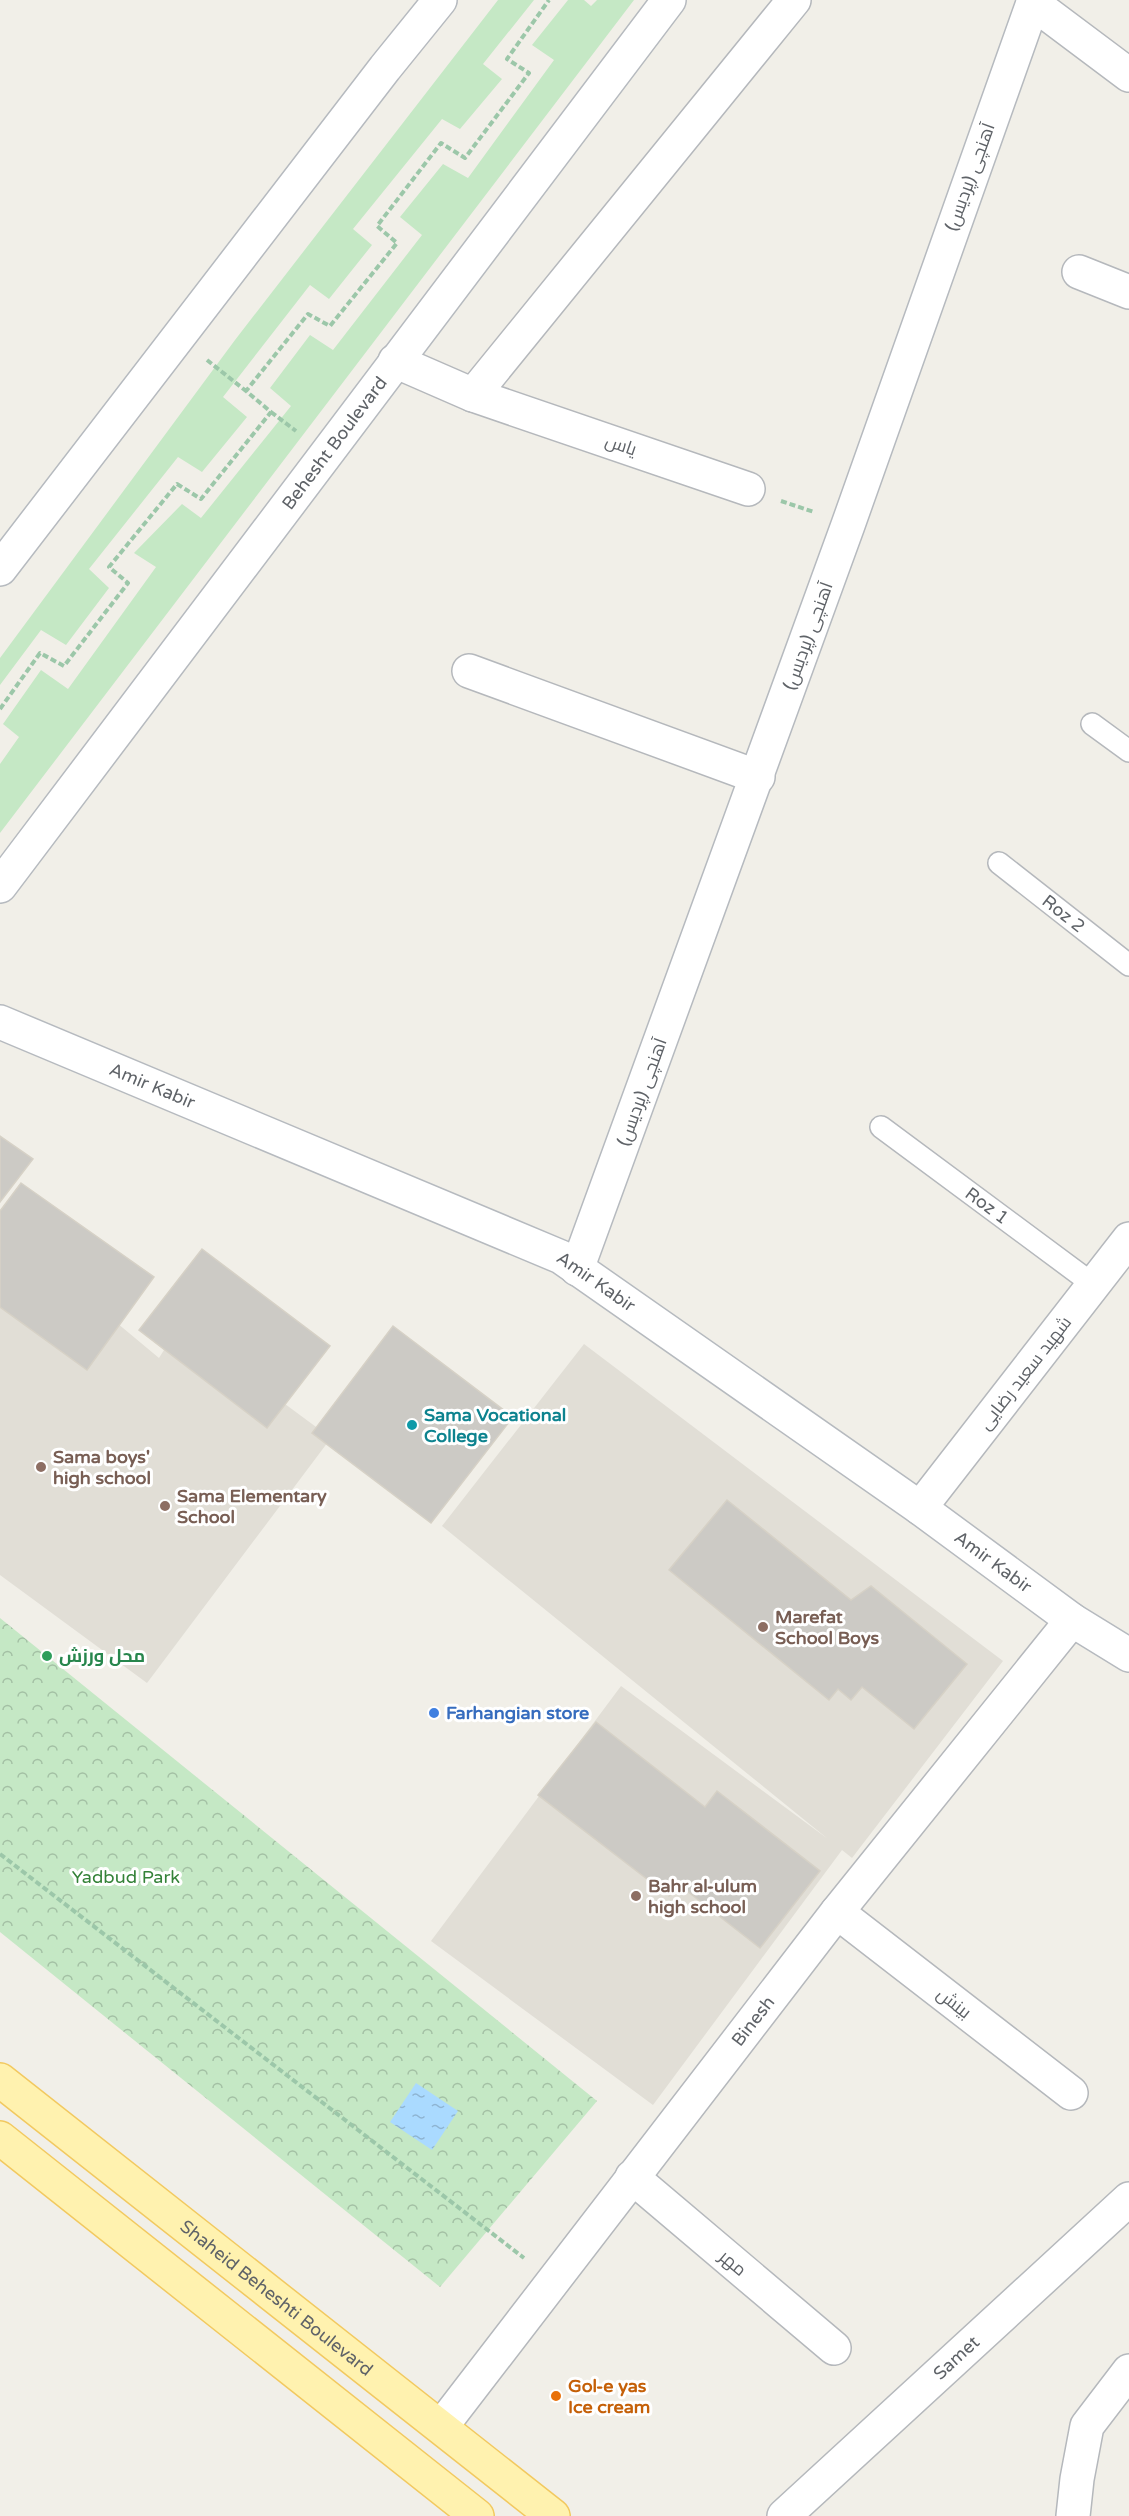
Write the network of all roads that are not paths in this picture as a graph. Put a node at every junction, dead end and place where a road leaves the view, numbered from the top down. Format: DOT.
graph roads {
  1 [pos="440,0"];
  2 [pos="669,0"];
  3 [pos="794,0"];
  4 [pos="1034,1"];
  5 [pos="1129,75"];
  6 [pos="1079,272"];
  7 [pos="1129,292"];
  8 [pos="395,361"];
  9 [pos="473,395"];
  10 [pos="748,489"];
  11 [pos="0,569"];
  12 [pos="469,671"];
  13 [pos="1092,724"];
  14 [pos="1129,751"];
  15 [pos="758,777"];
  16 [pos="999,863"];
  17 [pos="0,886"];
  18 [pos="1129,965"];
  19 [pos="0,1022"];
  20 [pos="881,1127"];
  21 [pos="1129,1239"];
  22 [pos="577,1269"];
  23 [pos="1094,1285"];
  24 [pos="920,1508"];
  25 [pos="1072,1620"];
  26 [pos="1129,1655"];
  27 [pos="837,1912"];
  28 [pos="0,2080"];
  29 [pos="1071,2092"];
  30 [pos="0,2138"];
  31 [pos="632,2177"];
  32 [pos="1129,2199"];
  33 [pos="834,2348"];
  34 [pos="1129,2371"];
  35 [pos="441,2427"];
  36 [pos="477,2516"];
  37 [pos="553,2516"];
  38 [pos="784,2516"];
  39 [pos="1073,2516"];
  1 -- 11 [label="street"];
  2 -- 8 [label="street, Behesht Boulevard"];
  3 -- 9 [label="street"];
  4 -- 5 [label="street"];
  4 -- 15 [label="street, آهنچی (پردیس)"];
  6 -- 7 [label="street"];
  8 -- 9 [label="street, یاس"];
  8 -- 17 [label="street, Behesht Boulevard"];
  9 -- 10 [label="street, یاس"];
  12 -- 15 [label="street"];
  13 -- 14 [label="lane"];
  15 -- 22 [label="street, آهنچی (پردیس)"];
  16 -- 18 [label="lane, Roz 2"];
  19 -- 22 [label="street, Amir Kabir"];
  20 -- 23 [label="lane, Roz 1"];
  21 -- 23 [label="street, شهید سعید رضایی"];
  22 -- 24 [label="street, Amir Kabir"];
  23 -- 24 [label="street, شهید سعید رضایی"];
  24 -- 25 [label="street, Amir Kabir"];
  25 -- 26 [label="street, Amir Kabir"];
  25 -- 27 [label="street, Binesh"];
  27 -- 29 [label="street, بینش"];
  27 -- 31 [label="street, Binesh"];
  28 -- 35 [label="main road, Shaheid Beheshti Boulevard"];
  30 -- 36 [label="main road"];
  31 -- 33 [label="street, مهر"];
  31 -- 35 [label="street, Binesh"];
  32 -- 38 [label="street, Samet"];
  34 -- 39 [label="street"];
  35 -- 37 [label="main road, Shaheid Beheshti Boulevard"];
}
